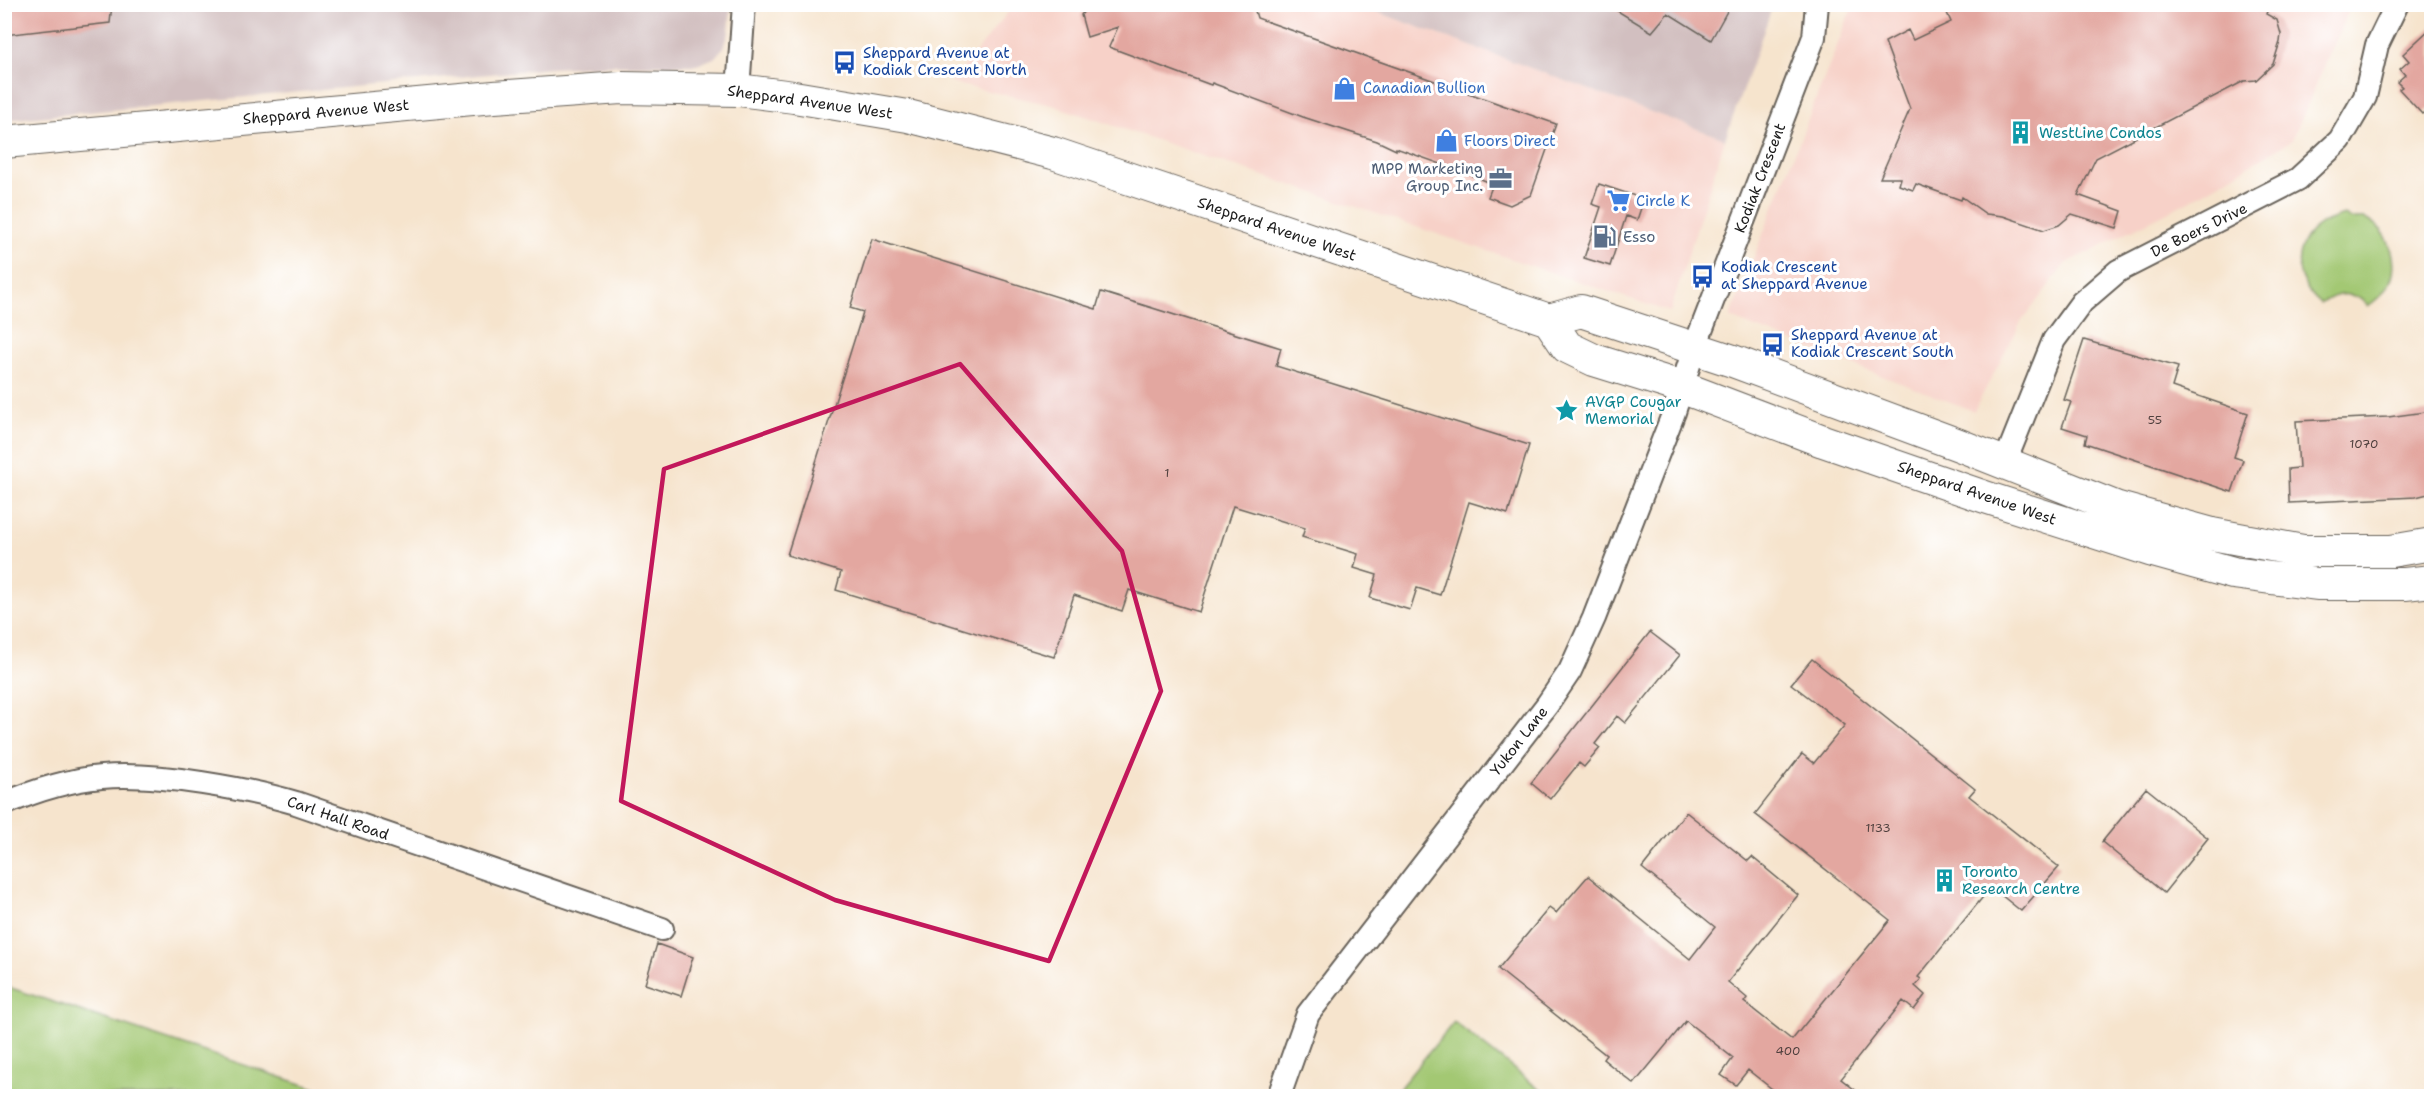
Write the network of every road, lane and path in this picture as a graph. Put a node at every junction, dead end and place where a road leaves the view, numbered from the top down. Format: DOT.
graph roads {
  1 [pos="744,4"];
  2 [pos="1817,4"];
  3 [pos="2397,4"];
  4 [pos="738,90"];
  5 [pos="4,142"];
  6 [pos="1549,320"];
  7 [pos="1694,349"];
  8 [pos="1681,387"];
  9 [pos="2005,462"];
  10 [pos="2432,544"];
  11 [pos="2432,581"];
  12 [pos="4,804"];
  13 [pos="662,929"];
  14 [pos="1279,1096"];
  1 -- 4 [label="street"];
  2 -- 7 [label="street, Kodiak Crescent"];
  3 -- 9 [label="street, De Boers Drive"];
  4 -- 5 [label="main road, Sheppard Avenue West"];
  4 -- 6 [label="main road, Sheppard Avenue West"];
  6 -- 7 [label="main road"];
  6 -- 8 [label="main road, Sheppard Avenue West"];
  7 -- 8 [label="street, Yukon Lane"];
  7 -- 9 [label="main road"];
  8 -- 11 [label="main road, Sheppard Avenue West"];
  8 -- 14 [label="street, Yukon Lane"];
  9 -- 10 [label="main road"];
  12 -- 13 [label="street, Carl Hall Road"];
}
